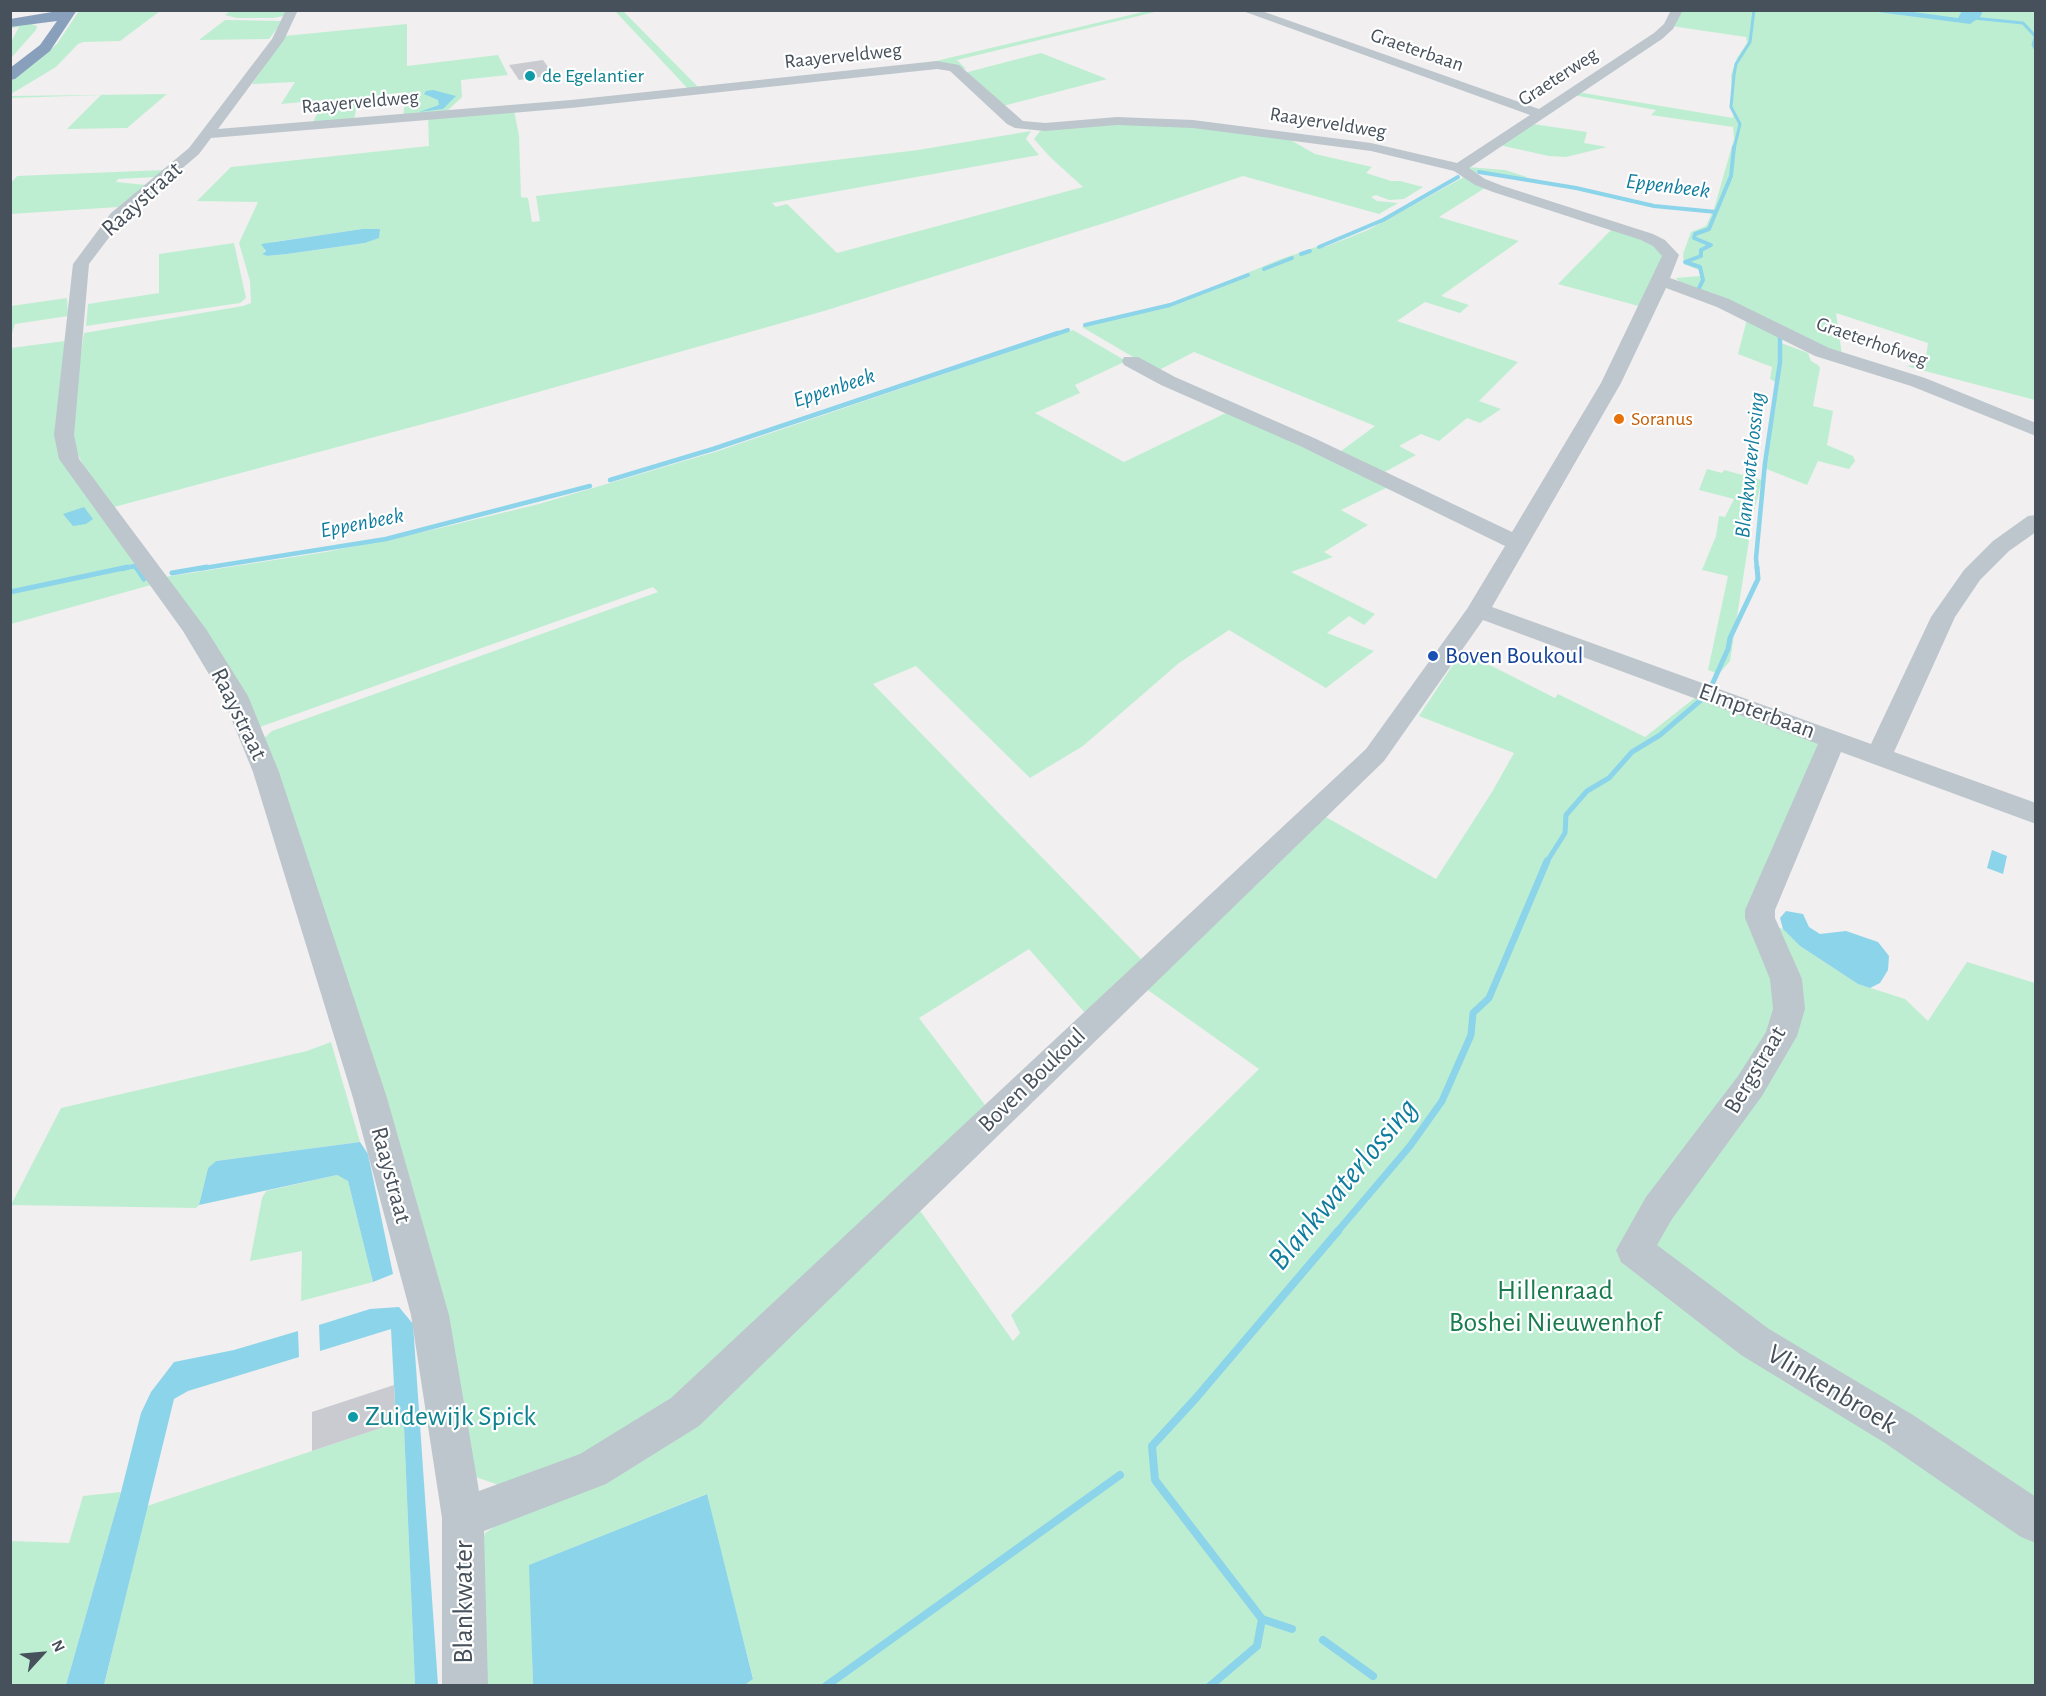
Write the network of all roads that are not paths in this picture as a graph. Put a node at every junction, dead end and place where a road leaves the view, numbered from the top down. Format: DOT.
graph roads {
  1 [pos="292,10"];
  2 [pos="1246,10"];
  3 [pos="1677,10"];
  4 [pos="70,13"];
  5 [pos="51,15"];
  6 [pos="10,21"];
  7 [pos="10,63"];
  8 [pos="10,76"];
  9 [pos="1540,114"];
  10 [pos="207,134"];
  11 [pos="1460,170"];
  12 [pos="1661,280"];
  13 [pos="1131,361"];
  14 [pos="2036,430"];
  15 [pos="2034,523"];
  16 [pos="1517,543"];
  17 [pos="1478,610"];
  18 [pos="1833,739"];
  19 [pos="1879,756"];
  20 [pos="2036,814"];
  21 [pos="1634,1250"];
  22 [pos="463,1518"];
  23 [pos="2036,1522"];
  24 [pos="465,1686"];
  1 -- 10 [label="street, Raaystraat"];
  2 -- 9 [label="street, Graeterbaan"];
  3 -- 9 [label="street, Graeterweg"];
  4 -- 5 [label="highway"];
  4 -- 8 [label="highway"];
  5 -- 6 [label="highway"];
  5 -- 7 [label="highway"];
  9 -- 11 [label="street, Graeterweg"];
  10 -- 11 [label="street, Raayerveldweg"];
  10 -- 22 [label="street, Raaystraat"];
  11 -- 12 [label="street, Boven Boukoul"];
  12 -- 14 [label="street, Graeterhofweg"];
  12 -- 16 [label="street, Boven Boukoul"];
  13 -- 16 [label="street"];
  15 -- 19 [label="street"];
  16 -- 17 [label="street, Boven Boukoul"];
  17 -- 18 [label="street, Elmpterbaan"];
  17 -- 22 [label="street, Boven Boukoul"];
  18 -- 19 [label="street, Elmpterbaan"];
  18 -- 21 [label="street, Bergstraat"];
  19 -- 20 [label="street, Elmpterbaan"];
  21 -- 23 [label="street, Vlinkenbroek"];
  22 -- 24 [label="street, Blankwater"];
}
